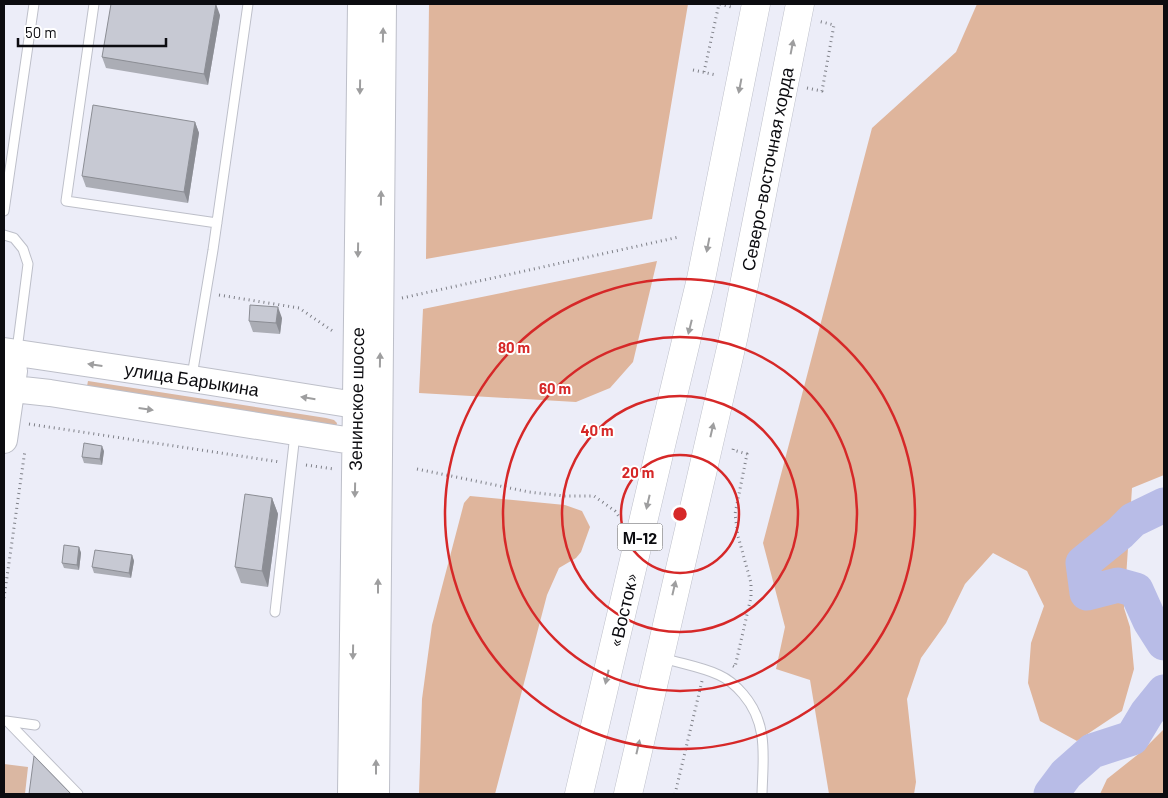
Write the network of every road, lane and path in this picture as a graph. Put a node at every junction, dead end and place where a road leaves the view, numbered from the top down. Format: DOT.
graph roads {
  1 [pos="34,4"];
  2 [pos="94,4"];
  3 [pos="248,4"];
  4 [pos="361,4"];
  5 [pos="383,4"];
  6 [pos="719,4"];
  7 [pos="744,5"];
  8 [pos="813,12"];
  9 [pos="816,30"];
  10 [pos="693,70"];
  11 [pos="704,72"];
  12 [pos="716,75"];
  13 [pos="805,88"];
  14 [pos="4,211"];
  15 [pos="217,223"];
  16 [pos="4,236"];
  17 [pos="679,237"];
  18 [pos="206,293"];
  19 [pos="396,299"];
  20 [pos="336,333"];
  21 [pos="10,352"];
  22 [pos="192,379"];
  23 [pos="7,389"];
  24 [pos="368,407"];
  25 [pos="28,424"];
  26 [pos="295,431"];
  27 [pos="735,440"];
  28 [pos="15,442"];
  29 [pos="367,443"];
  30 [pos="292,464"];
  31 [pos="335,469"];
  32 [pos="417,469"];
  33 [pos="638,546"];
  34 [pos="4,598"];
  35 [pos="275,612"];
  36 [pos="658,657"];
  37 [pos="735,667"];
  38 [pos="705,670"];
  39 [pos="6,721"];
  40 [pos="34,725"];
  41 [pos="78,794"];
  42 [pos="351,794"];
  43 [pos="376,794"];
  44 [pos="579,794"];
  45 [pos="628,794"];
  46 [pos="675,794"];
  47 [pos="762,794"];
  1 -- 14 [label="lane"];
  2 -- 15 [label="lane"];
  3 -- 15 [label="lane"];
  4 -- 24 [label="main road, Зенинское шоссе, one-way"];
  24 -- 5 [label="main road, Зенинское шоссе, one-way"];
  6 -- 7 [label="path"];
  6 -- 11 [label="path"];
  7 -- 33 [label="highway, «Восток» / М-12, one-way"];
  8 -- 9 [label="path"];
  8 -- 13 [label="path"];
  36 -- 8 [label="highway, Северо-восточная хорда / М-12, one-way"];
  10 -- 11 [label="path"];
  11 -- 12 [label="path"];
  15 -- 18 [label="lane"];
  16 -- 21 [label="lane"];
  17 -- 19 [label="path"];
  18 -- 20 [label="path"];
  18 -- 22 [label="lane"];
  22 -- 21 [label="main road, улица Барыкина, one-way"];
  21 -- 23 [label="main road"];
  24 -- 22 [label="main road, улица Барыкина, one-way"];
  23 -- 26 [label="main road, улица Барыкина, one-way"];
  23 -- 28 [label="main road"];
  24 -- 29 [label="main road, Зенинское шоссе"];
  25 -- 30 [label="path"];
  26 -- 29 [label="main road, улица Барыкина"];
  26 -- 30 [label="lane"];
  27 -- 37 [label="path"];
  28 -- 34 [label="path"];
  29 -- 42 [label="main road, Зенинское шоссе, one-way"];
  43 -- 29 [label="main road, one-way"];
  30 -- 31 [label="path"];
  30 -- 35 [label="lane"];
  32 -- 33 [label="path"];
  33 -- 44 [label="highway, «Восток» / М-12, one-way"];
  36 -- 38 [label="lane"];
  45 -- 36 [label="highway, М-12, one-way"];
  38 -- 46 [label="path"];
  38 -- 47 [label="lane"];
  39 -- 40 [label="lane"];
  39 -- 41 [label="lane"];
}
